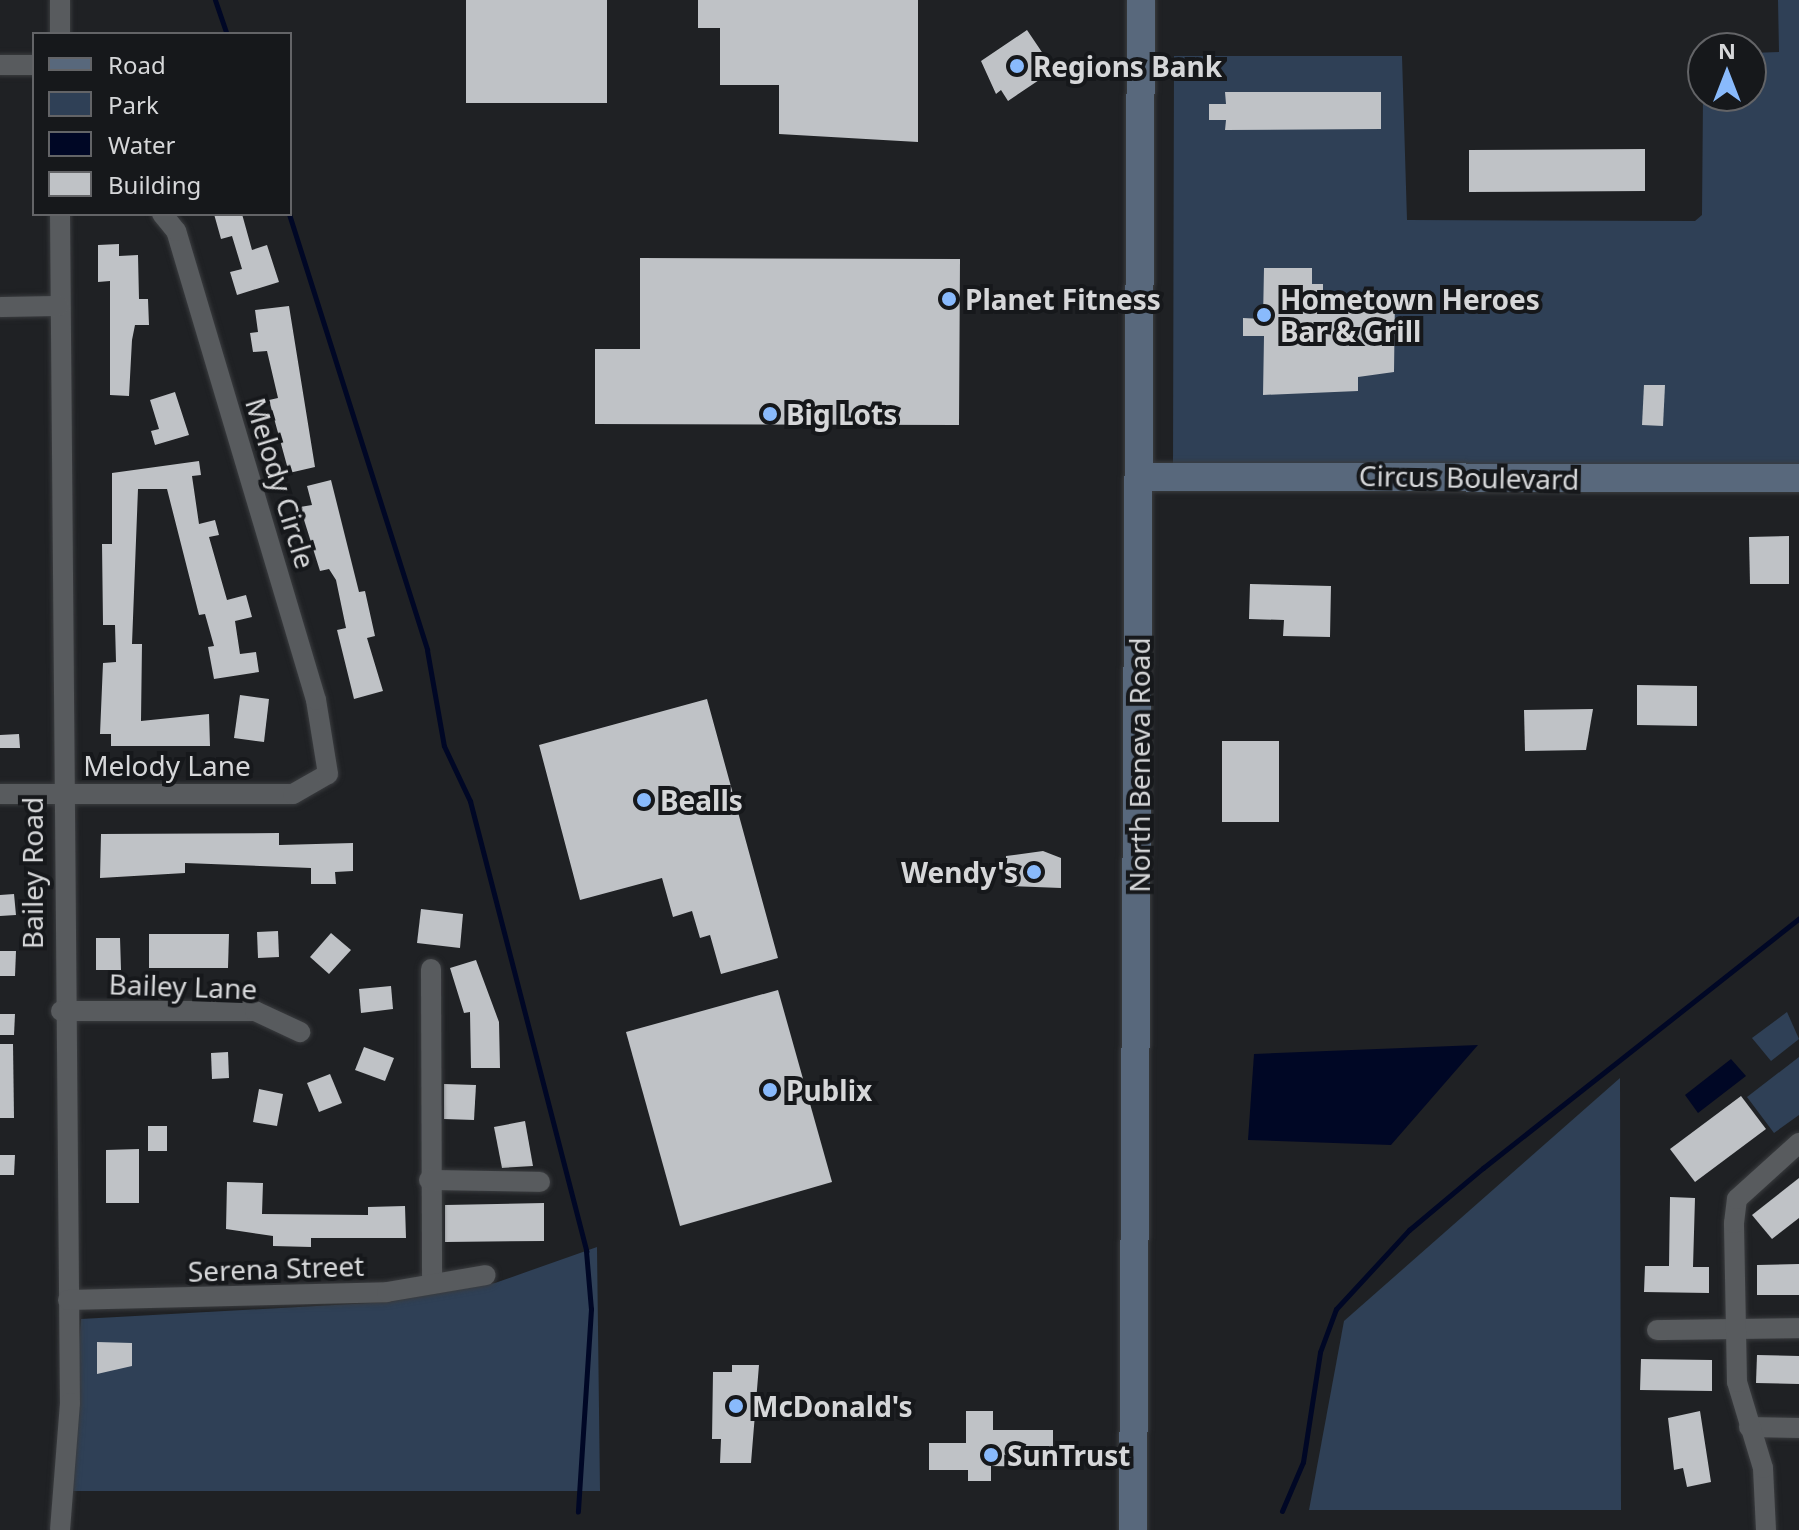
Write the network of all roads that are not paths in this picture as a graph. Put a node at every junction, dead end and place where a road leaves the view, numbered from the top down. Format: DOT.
graph roads {
  1 [pos="60,0"];
  2 [pos="1141,0"];
  3 [pos="60,32"];
  4 [pos="0,65"];
  5 [pos="32,65"];
  6 [pos="60,216"];
  7 [pos="164,216"];
  8 [pos="59,306"];
  9 [pos="0,307"];
  10 [pos="1139,477"];
  11 [pos="1799,478"];
  12 [pos="328,774"];
  13 [pos="60,793"];
  14 [pos="0,794"];
  15 [pos="431,969"];
  16 [pos="61,1011"];
  17 [pos="300,1032"];
  18 [pos="1799,1143"];
  19 [pos="429,1180"];
  20 [pos="540,1182"];
  21 [pos="486,1275"];
  22 [pos="432,1284"];
  23 [pos="68,1300"];
  24 [pos="1799,1328"];
  25 [pos="1657,1330"];
  26 [pos="1736,1331"];
  27 [pos="1749,1427"];
  28 [pos="1799,1428"];
  29 [pos="60,1530"];
  30 [pos="1133,1530"];
  31 [pos="1766,1530"];
  1 -- 3 [label="street"];
  2 -- 10 [label="main road, North Beneva Road"];
  4 -- 5 [label="street"];
  6 -- 8 [label="street, Bailey Road"];
  7 -- 12 [label="street, Melody Circle"];
  8 -- 9 [label="street"];
  8 -- 13 [label="street, Bailey Road"];
  10 -- 11 [label="main road, Circus Boulevard"];
  10 -- 30 [label="main road, North Beneva Road"];
  12 -- 13 [label="street, Melody Lane"];
  13 -- 14 [label="street, Melody Lane"];
  13 -- 16 [label="street, Bailey Road"];
  15 -- 19 [label="street"];
  16 -- 17 [label="street, Bailey Lane"];
  16 -- 23 [label="street, Bailey Road"];
  18 -- 26 [label="street"];
  19 -- 20 [label="street"];
  19 -- 22 [label="street"];
  21 -- 22 [label="street, Serena Street"];
  22 -- 23 [label="street, Serena Street"];
  23 -- 29 [label="street, Bailey Road"];
  24 -- 26 [label="street"];
  25 -- 26 [label="street"];
  26 -- 27 [label="street"];
  27 -- 28 [label="street"];
  27 -- 31 [label="street"];
}
